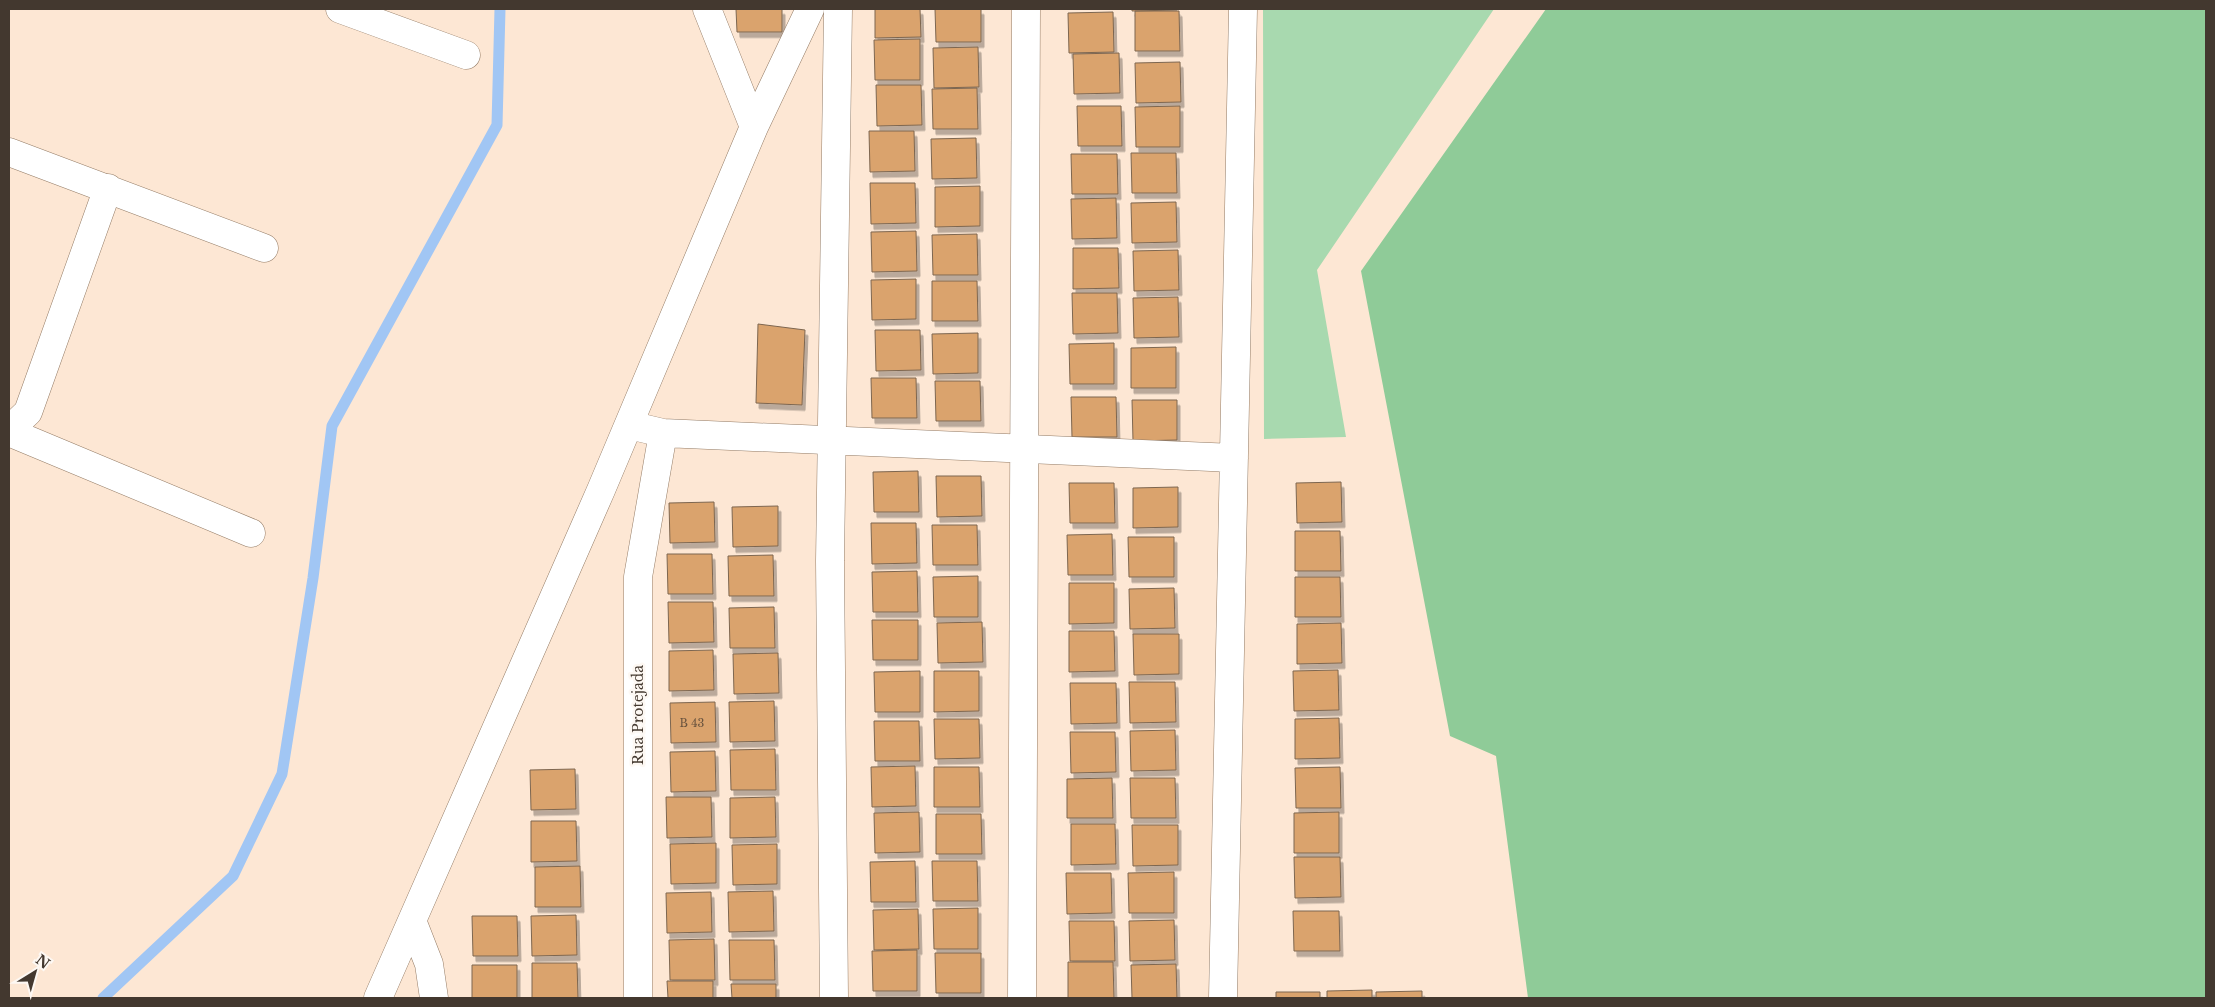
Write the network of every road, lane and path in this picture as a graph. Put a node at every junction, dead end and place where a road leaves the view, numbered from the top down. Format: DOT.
graph roads {
  1 [pos="340,9"];
  2 [pos="707,9"];
  3 [pos="810,9"];
  4 [pos="838,9"];
  5 [pos="1026,9"];
  6 [pos="1243,9"];
  7 [pos="466,55"];
  8 [pos="754,127"];
  9 [pos="9,152"];
  10 [pos="108,188"];
  11 [pos="264,248"];
  12 [pos="629,425"];
  13 [pos="9,431"];
  14 [pos="663,433"];
  15 [pos="832,440"];
  16 [pos="1024,448"];
  17 [pos="1234,458"];
  18 [pos="251,533"];
  19 [pos="412,923"];
  20 [pos="378,998"];
  21 [pos="434,998"];
  22 [pos="638,998"];
  23 [pos="834,998"];
  24 [pos="1022,998"];
  25 [pos="1223,998"];
  1 -- 7 [label="street"];
  2 -- 8 [label="street"];
  3 -- 8 [label="street"];
  4 -- 15 [label="street"];
  5 -- 16 [label="street"];
  6 -- 17 [label="street"];
  8 -- 12 [label="street"];
  9 -- 10 [label="street"];
  10 -- 11 [label="street"];
  10 -- 13 [label="street"];
  12 -- 14 [label="street"];
  12 -- 19 [label="street"];
  13 -- 18 [label="street"];
  14 -- 15 [label="street"];
  14 -- 22 [label="street, Rua Protejada"];
  15 -- 16 [label="street"];
  15 -- 23 [label="street"];
  16 -- 17 [label="street"];
  16 -- 24 [label="street"];
  17 -- 25 [label="street"];
  19 -- 20 [label="street"];
  19 -- 21 [label="street"];
}
